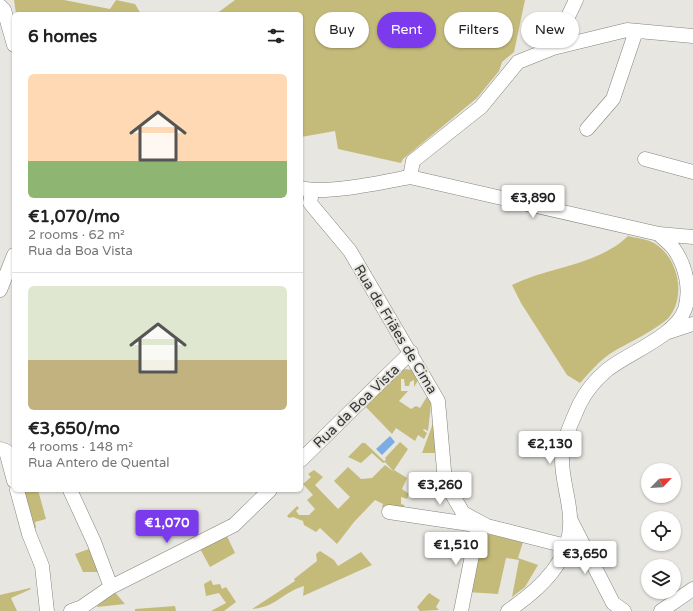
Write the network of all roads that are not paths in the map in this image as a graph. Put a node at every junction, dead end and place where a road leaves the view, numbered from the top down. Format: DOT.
graph roads {
  1 [pos="576,0"];
  2 [pos="0,6"];
  3 [pos="570,12"];
  4 [pos="636,31"];
  5 [pos="693,36"];
  6 [pos="12,38"];
  7 [pos="579,42"];
  8 [pos="553,48"];
  9 [pos="587,129"];
  10 [pos="645,159"];
  11 [pos="693,172"];
  12 [pos="410,176"];
  13 [pos="306,196"];
  14 [pos="658,234"];
  15 [pos="693,238"];
  16 [pos="12,260"];
  17 [pos="0,290"];
  18 [pos="693,324"];
  19 [pos="668,332"];
  20 [pos="410,352"];
  21 [pos="0,449"];
  22 [pos="303,458"];
  23 [pos="12,473"];
  24 [pos="18,492"];
  25 [pos="71,492"];
  26 [pos="268,492"];
  27 [pos="389,512"];
  28 [pos="570,519"];
  29 [pos="482,526"];
  30 [pos="566,546"];
  31 [pos="111,587"];
  32 [pos="693,589"];
  33 [pos="47,611"];
  34 [pos="71,611"];
  35 [pos="461,611"];
  36 [pos="508,611"];
  37 [pos="624,611"];
  38 [pos="661,611"];
  1 -- 3 [label="street"];
  2 -- 6 [label="street"];
  4 -- 5 [label="street"];
  4 -- 7 [label="street"];
  4 -- 9 [label="street"];
  8 -- 12 [label="street"];
  10 -- 11 [label="street"];
  12 -- 13 [label="street"];
  12 -- 14 [label="street"];
  13 -- 20 [label="street, Rua de Friães de Cima"];
  14 -- 15 [label="street"];
  14 -- 19 [label="street"];
  16 -- 17 [label="street"];
  18 -- 19 [label="street"];
  19 -- 28 [label="street"];
  20 -- 22 [label="street, Rua da Boa Vista"];
  20 -- 29 [label="street, Rua de Friães de Cima"];
  21 -- 23 [label="street"];
  24 -- 33 [label="street"];
  25 -- 31 [label="street"];
  26 -- 31 [label="street"];
  27 -- 29 [label="street"];
  28 -- 30 [label="street"];
  28 -- 37 [label="street"];
  29 -- 30 [label="street, Rua de Friães de Cima"];
  29 -- 35 [label="street"];
  30 -- 36 [label="street"];
  31 -- 34 [label="street"];
  32 -- 38 [label="street"];
}
